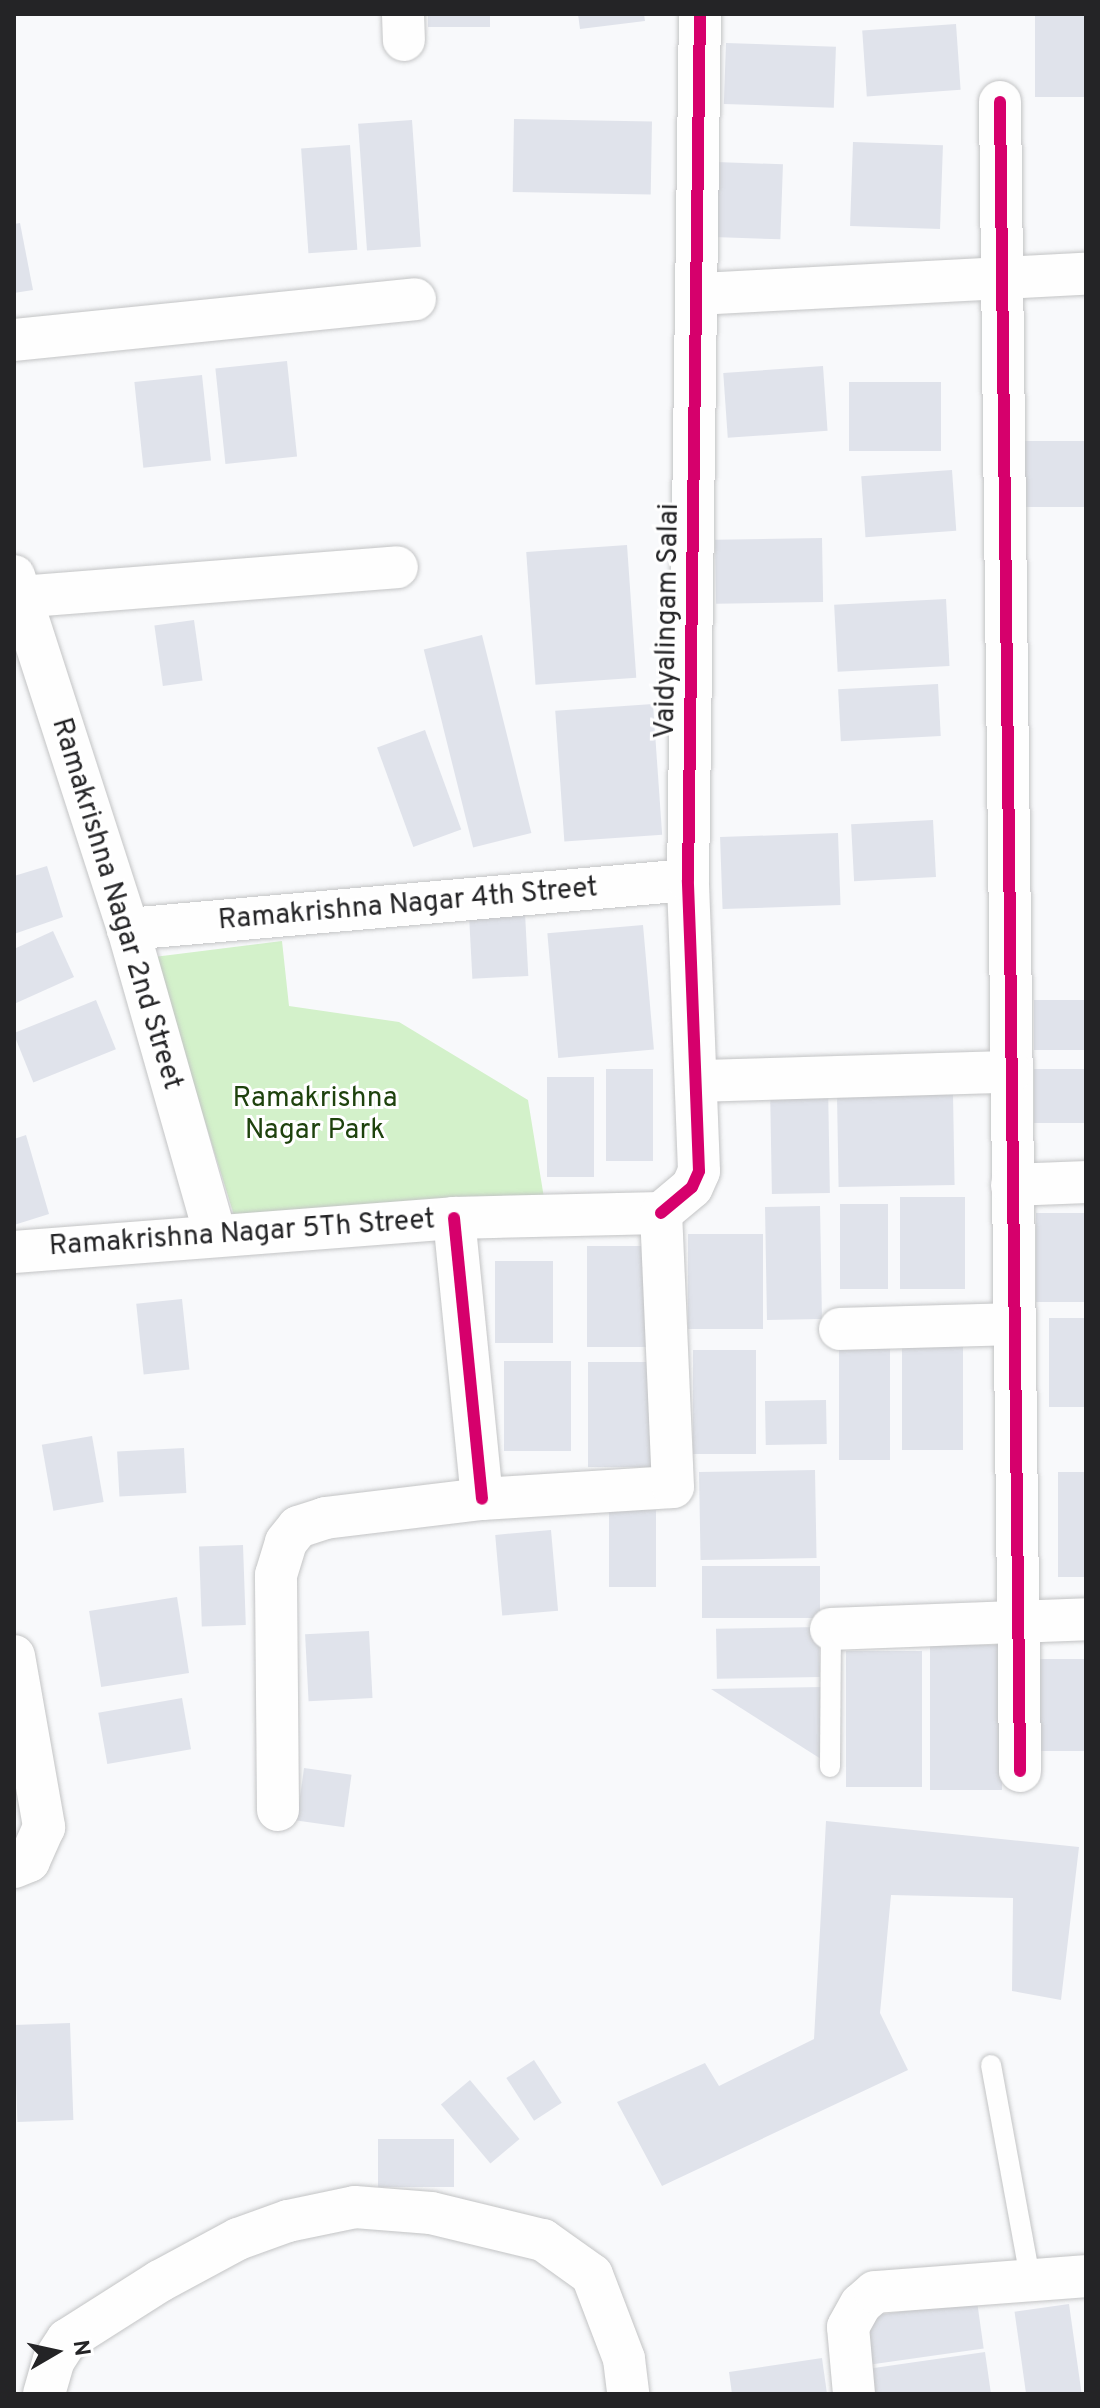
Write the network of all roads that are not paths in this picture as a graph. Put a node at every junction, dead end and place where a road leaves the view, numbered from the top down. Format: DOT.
graph roads {
  1 [pos="700,14"];
  2 [pos="1000,102"];
  3 [pos="1086,274"];
  4 [pos="999,279"];
  5 [pos="698,294"];
  6 [pos="415,299"];
  7 [pos="14,340"];
  8 [pos="397,567"];
  9 [pos="16,586"];
  10 [pos="688,880"];
  11 [pos="128,929"];
  12 [pos="1011,1072"];
  13 [pos="699,1081"];
  14 [pos="1086,1182"];
  15 [pos="1012,1185"];
  16 [pos="661,1213"];
  17 [pos="454,1218"];
  18 [pos="215,1234"];
  19 [pos="14,1252"];
  20 [pos="1014,1324"];
  21 [pos="840,1329"];
  22 [pos="482,1499"];
  23 [pos="1018,1618"];
  24 [pos="1086,1619"];
  25 [pos="831,1629"];
  26 [pos="14,1656"];
  27 [pos="830,1767"];
  28 [pos="1020,1771"];
  29 [pos="278,1810"];
  30 [pos="14,1867"];
  31 [pos="991,2065"];
  32 [pos="1086,2276"];
  33 [pos="1030,2278"];
  34 [pos="44,2394"];
  35 [pos="628,2394"];
  36 [pos="854,2394"];
  1 -- 5 [label="street, Vaidyalingam Salai"];
  2 -- 4 [label="street"];
  3 -- 4 [label="street"];
  4 -- 5 [label="street"];
  4 -- 12 [label="street"];
  5 -- 10 [label="street, Vaidyalingam Salai"];
  6 -- 7 [label="street"];
  8 -- 9 [label="street"];
  9 -- 11 [label="street, Ramakrishna Nagar 2nd Street"];
  10 -- 11 [label="street, Ramakrishna Nagar 4th Street"];
  10 -- 13 [label="street, Vaidyalingam Salai"];
  11 -- 18 [label="street, Ramakrishna Nagar 2nd Street"];
  12 -- 13 [label="street"];
  12 -- 15 [label="street"];
  13 -- 16 [label="street, Vaidyalingam Salai"];
  14 -- 15 [label="street"];
  15 -- 20 [label="street"];
  16 -- 17 [label="street, Ramakrishna Nagar 5Th Street"];
  16 -- 22 [label="street"];
  17 -- 18 [label="street, Ramakrishna Nagar 5Th Street"];
  17 -- 22 [label="street"];
  18 -- 19 [label="street, Ramakrishna Nagar 5Th Street"];
  20 -- 21 [label="street"];
  20 -- 23 [label="street"];
  22 -- 29 [label="street"];
  23 -- 24 [label="street"];
  23 -- 25 [label="street"];
  23 -- 28 [label="street"];
  25 -- 27 [label="lane"];
  26 -- 30 [label="street"];
  31 -- 33 [label="lane"];
  32 -- 33 [label="street"];
  33 -- 36 [label="street"];
  34 -- 35 [label="street"];
}
